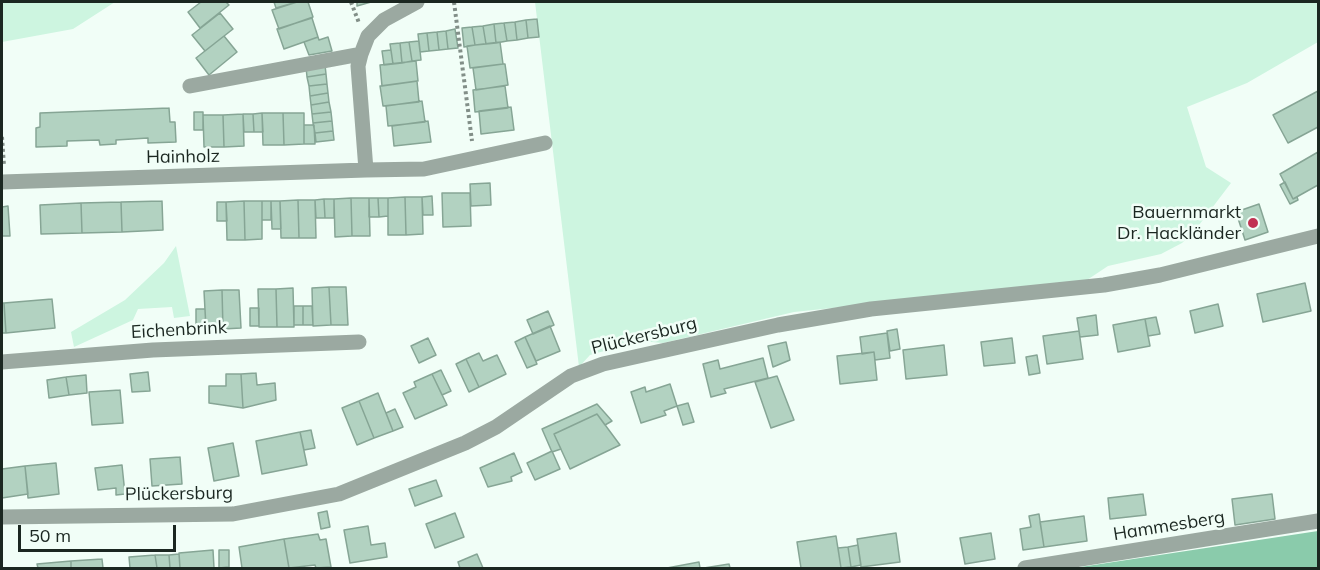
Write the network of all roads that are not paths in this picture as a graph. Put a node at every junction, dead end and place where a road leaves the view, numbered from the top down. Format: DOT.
graph roads {
  1 [pos="417,2"];
  2 [pos="361,54"];
  3 [pos="190,86"];
  4 [pos="545,143"];
  5 [pos="366,170"];
  6 [pos="3,182"];
  7 [pos="1318,236"];
  8 [pos="359,342"];
  9 [pos="2,362"];
  10 [pos="2,517"];
  11 [pos="1318,521"];
  12 [pos="1025,568"];
  1 -- 2 [label="street"];
  2 -- 3 [label="street"];
  2 -- 5 [label="street"];
  4 -- 5 [label="street, Hainholz"];
  5 -- 6 [label="street, Hainholz"];
  7 -- 10 [label="street, Plückersburg"];
  8 -- 9 [label="street, Eichenbrink"];
  11 -- 12 [label="street, Hammesberg"];
}
